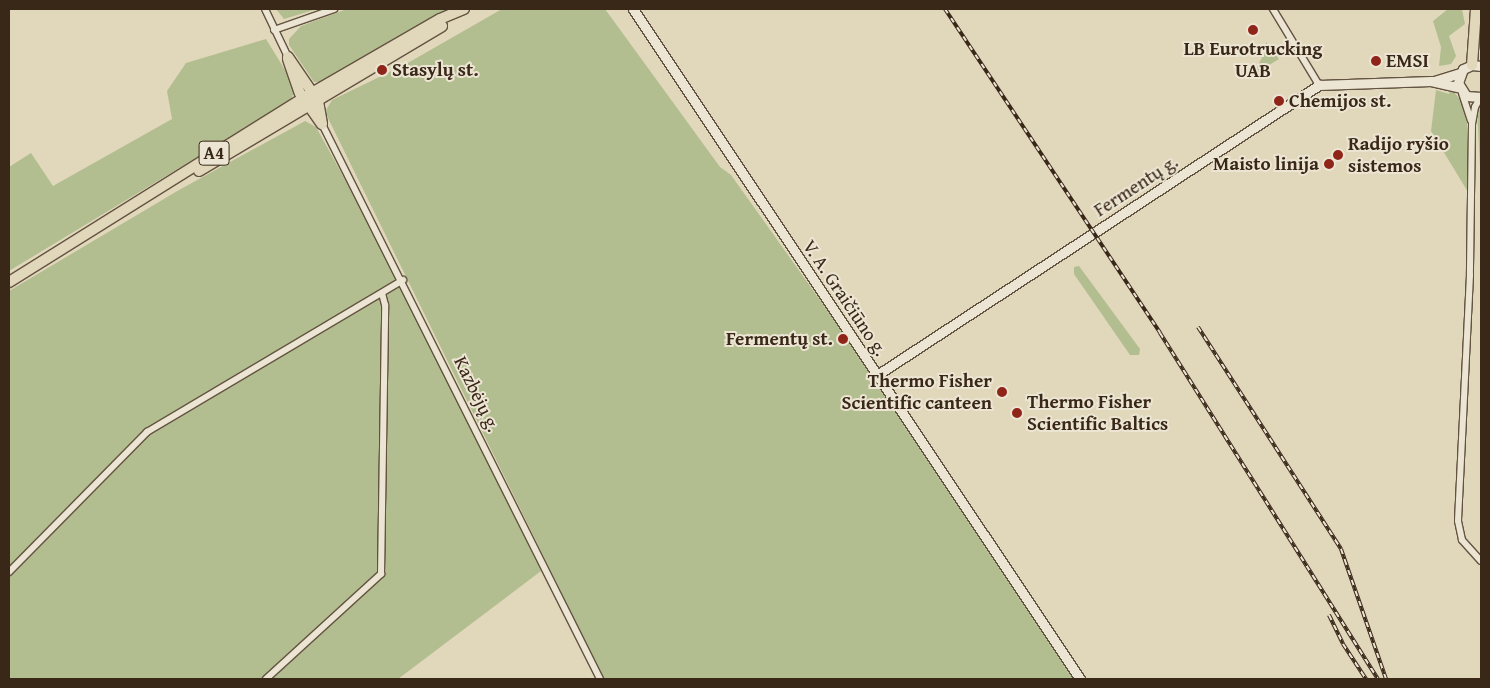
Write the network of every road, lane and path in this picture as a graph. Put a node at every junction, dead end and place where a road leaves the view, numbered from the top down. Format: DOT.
graph roads {
  1 [pos="265,9"];
  2 [pos="334,9"];
  3 [pos="464,9"];
  4 [pos="633,9"];
  5 [pos="1273,9"];
  6 [pos="1476,9"];
  7 [pos="274,30"];
  8 [pos="288,56"];
  9 [pos="1476,66"];
  10 [pos="1460,72"];
  11 [pos="1431,82"];
  12 [pos="1319,85"];
  13 [pos="1460,90"];
  14 [pos="315,96"];
  15 [pos="1481,98"];
  16 [pos="305,102"];
  17 [pos="322,124"];
  18 [pos="1472,124"];
  19 [pos="403,280"];
  20 [pos="9,282"];
  21 [pos="382,292"];
  22 [pos="877,375"];
  23 [pos="1481,561"];
  24 [pos="9,572"];
  25 [pos="266,679"];
  26 [pos="600,679"];
  27 [pos="1080,679"];
  1 -- 7 [label="street"];
  2 -- 7 [label="street"];
  3 -- 14 [label="highway, A4"];
  4 -- 22 [label="main road, V. A. Graičiūno g."];
  5 -- 12 [label="street"];
  6 -- 9 [label="highway"];
  7 -- 8 [label="street"];
  8 -- 14 [label="highway"];
  8 -- 16 [label="highway"];
  9 -- 10 [label="main road"];
  10 -- 11 [label="main road"];
  10 -- 13 [label="main road"];
  11 -- 12 [label="main road"];
  11 -- 13 [label="main road"];
  12 -- 22 [label="main road, Fermentų g."];
  13 -- 15 [label="main road"];
  13 -- 18 [label="street"];
  14 -- 16 [label="highway, A4"];
  14 -- 17 [label="highway"];
  15 -- 18 [label="street"];
  16 -- 17 [label="highway"];
  16 -- 20 [label="highway, A4"];
  17 -- 19 [label="street, Kazbėjų g."];
  18 -- 23 [label="street"];
  19 -- 21 [label="street"];
  19 -- 26 [label="street, Kazbėjų g."];
  21 -- 24 [label="street"];
  21 -- 25 [label="street"];
  22 -- 27 [label="main road, V. A. Graičiūno g."];
}
